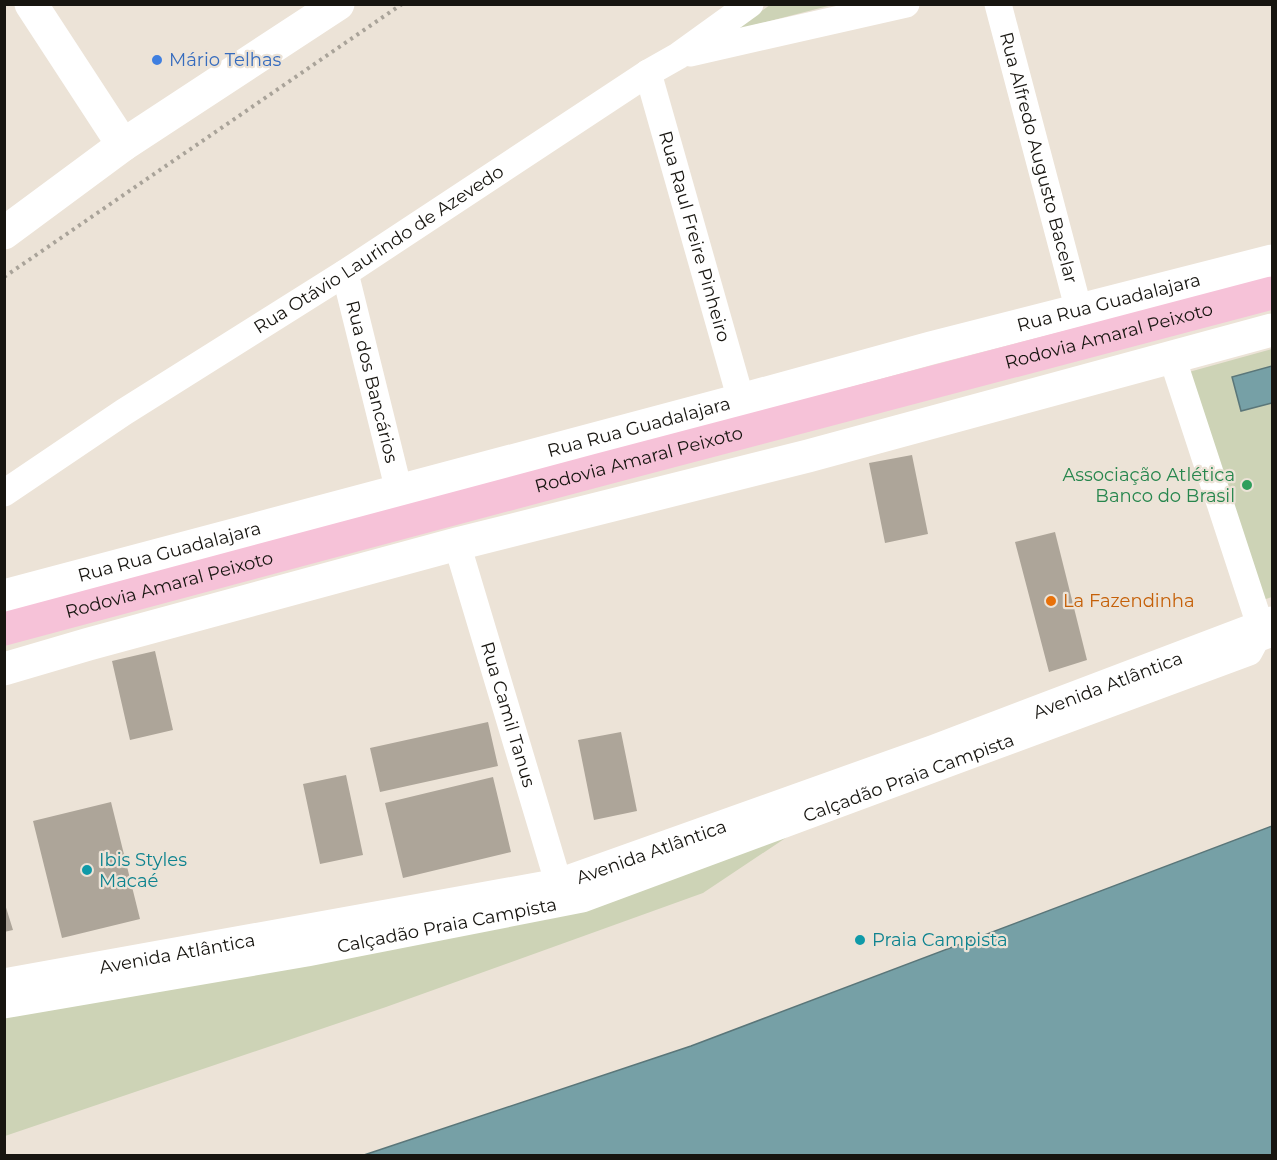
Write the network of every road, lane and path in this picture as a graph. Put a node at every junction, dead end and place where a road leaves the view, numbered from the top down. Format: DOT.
graph roads {
  1 [pos="31,4"];
  2 [pos="338,4"];
  3 [pos="402,4"];
  4 [pos="750,4"];
  5 [pos="906,4"];
  6 [pos="998,4"];
  7 [pos="678,56"];
  8 [pos="648,73"];
  9 [pos="123,145"];
  10 [pos="4,233"];
  11 [pos="1272,261"];
  12 [pos="345,273"];
  13 [pos="4,277"];
  14 [pos="1272,293"];
  15 [pos="1079,311"];
  16 [pos="1272,330"];
  17 [pos="1172,357"];
  18 [pos="741,400"];
  19 [pos="399,491"];
  20 [pos="4,493"];
  21 [pos="457,544"];
  22 [pos="4,596"];
  23 [pos="1269,628"];
  24 [pos="4,629"];
  25 [pos="4,669"];
  26 [pos="559,885"];
  27 [pos="4,985"];
  28 [pos="4,1005"];
  1 -- 9 [label="street"];
  2 -- 9 [label="street"];
  3 -- 13 [label="path"];
  4 -- 7 [label="street, Rua Otávio Laurindo de Azevedo"];
  5 -- 7 [label="street"];
  6 -- 15 [label="street, Rua Alfredo Augusto Bacelar"];
  7 -- 8 [label="street, Rua Otávio Laurindo de Azevedo"];
  8 -- 12 [label="street, Rua Otávio Laurindo de Azevedo"];
  8 -- 18 [label="street, Rua Raul Freire Pinheiro"];
  9 -- 10 [label="street"];
  11 -- 15 [label="street, Rua Rua Guadalajara"];
  12 -- 19 [label="street, Rua dos Bancários"];
  12 -- 20 [label="street, Rua Otávio Laurindo de Azevedo"];
  14 -- 24 [label="highway, Rodovia Amaral Peixoto"];
  15 -- 18 [label="street, Rua Rua Guadalajara"];
  16 -- 17 [label="street"];
  17 -- 21 [label="street"];
  17 -- 23 [label="street"];
  18 -- 19 [label="street, Rua Rua Guadalajara"];
  19 -- 22 [label="street, Rua Rua Guadalajara"];
  21 -- 25 [label="street"];
  21 -- 26 [label="street, Rua Camil Tanus"];
  23 -- 26 [label="street, Avenida Atlântica"];
  23 -- 28 [label="street, Calçadão Praia Campista"];
  26 -- 27 [label="street, Avenida Atlântica"];
}
